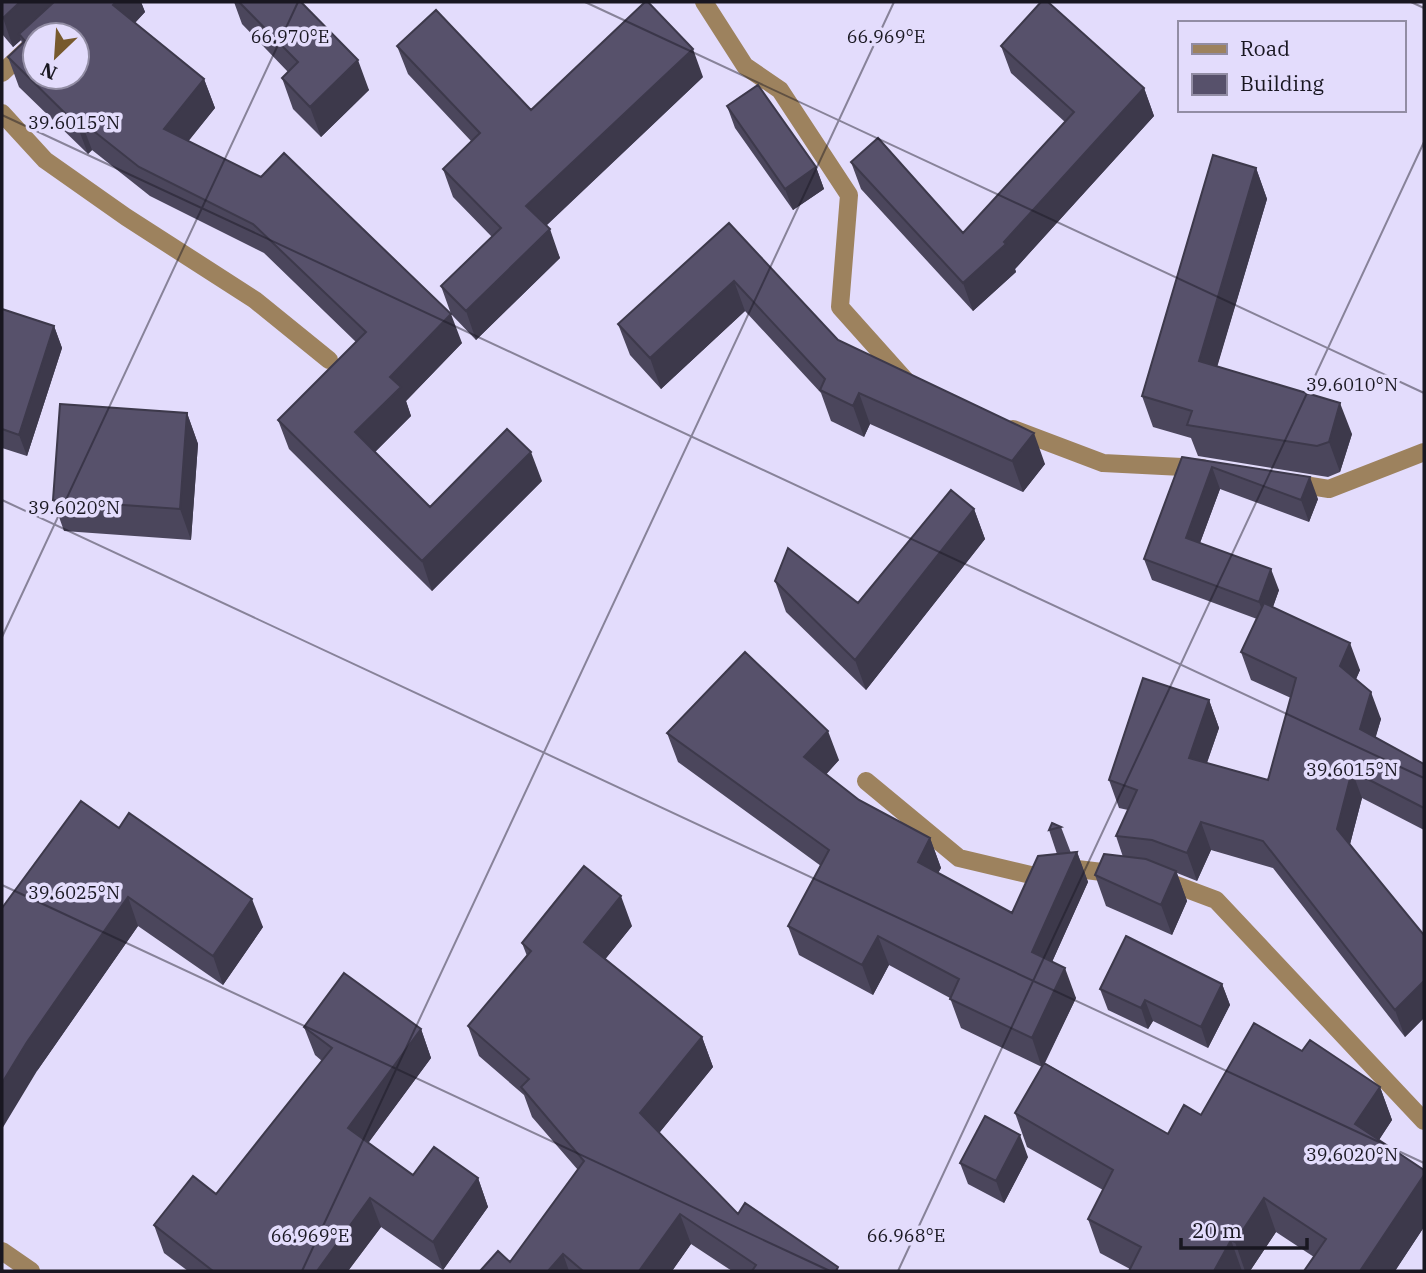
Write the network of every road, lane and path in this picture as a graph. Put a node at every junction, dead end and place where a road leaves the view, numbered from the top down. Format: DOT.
graph roads {
  1 [pos="704,2"];
  2 [pos="21,55"];
  3 [pos="2,73"];
  4 [pos="2,113"];
  5 [pos="329,360"];
  6 [pos="917,393"];
  7 [pos="991,421"];
  8 [pos="1424,452"];
  9 [pos="1226,472"];
  10 [pos="1277,481"];
  11 [pos="866,780"];
  12 [pos="1424,1121"];
  13 [pos="2,1251"];
  14 [pos="31,1271"];
  1 -- 6 [label="street"];
  2 -- 3 [label="street"];
  4 -- 5 [label="street"];
  7 -- 9 [label="street"];
  8 -- 10 [label="street"];
  11 -- 12 [label="street"];
  13 -- 14 [label="street"];
}
